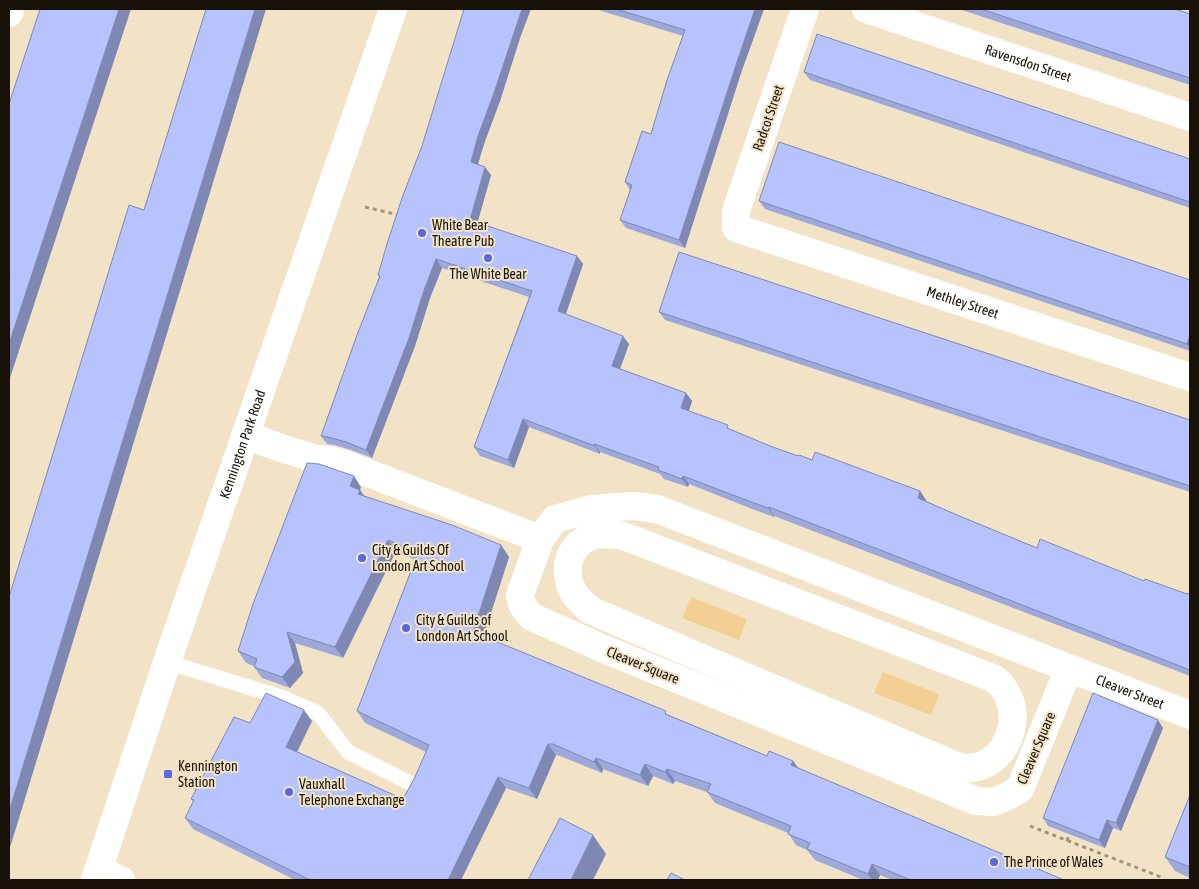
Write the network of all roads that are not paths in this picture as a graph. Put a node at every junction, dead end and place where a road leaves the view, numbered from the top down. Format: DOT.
graph roads {
  1 [pos="10,9"];
  2 [pos="393,9"];
  3 [pos="805,9"];
  4 [pos="866,9"];
  5 [pos="9,14"];
  6 [pos="1190,117"];
  7 [pos="736,228"];
  8 [pos="1190,377"];
  9 [pos="245,435"];
  10 [pos="540,538"];
  11 [pos="590,610"];
  12 [pos="168,662"];
  13 [pos="1069,668"];
  14 [pos="1190,715"];
  15 [pos="414,785"];
  16 [pos="105,877"];
  1 -- 5 [label="main road"];
  2 -- 9 [label="main road, Kennington Park Road"];
  3 -- 7 [label="main road, Radcot Street"];
  4 -- 6 [label="main road, Ravensdon Street"];
  7 -- 8 [label="main road, Methley Street"];
  9 -- 10 [label="main road"];
  9 -- 12 [label="main road, Kennington Park Road"];
  10 -- 13 [label="main road, Cleaver Square"];
  10 -- 13 [label="main road, Cleaver Square"];
  11 -- 11 [label="main road, Cleaver Square"];
  12 -- 15 [label="lane"];
  12 -- 16 [label="main road, Kennington Park Road"];
  13 -- 14 [label="main road, Cleaver Street"];
}
